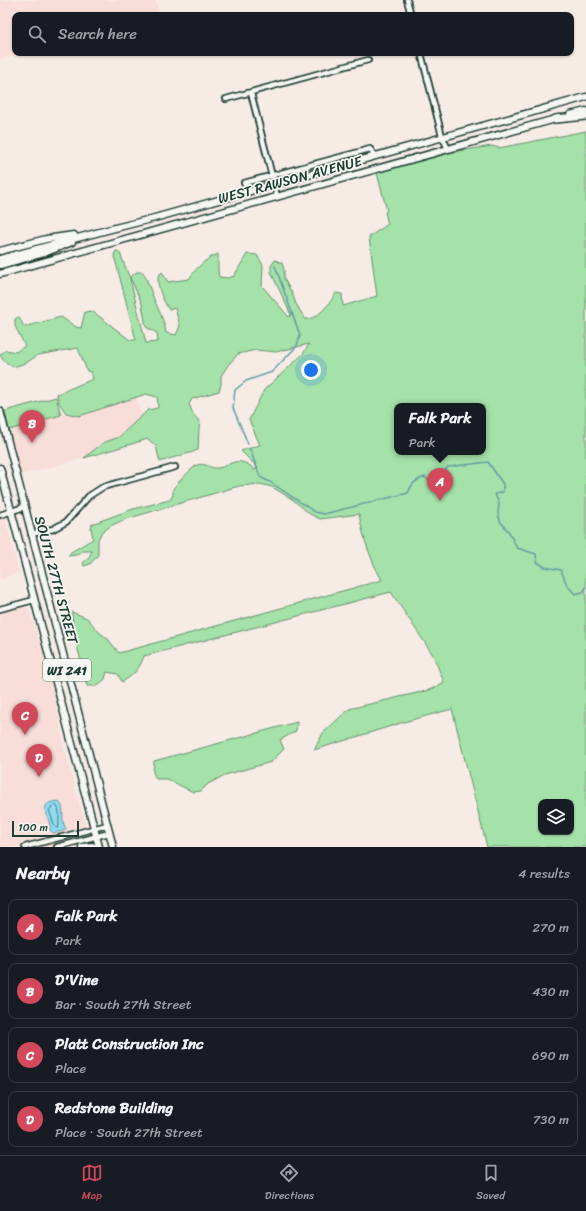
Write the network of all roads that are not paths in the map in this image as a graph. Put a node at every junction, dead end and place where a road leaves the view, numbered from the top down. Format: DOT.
graph roads {
  1 [pos="407,0"];
  2 [pos="410,12"];
  3 [pos="422,56"];
  4 [pos="368,60"];
  5 [pos="251,93"];
  6 [pos="586,97"];
  7 [pos="226,99"];
  8 [pos="586,111"];
  9 [pos="586,116"];
  10 [pos="556,119"];
  11 [pos="442,136"];
  12 [pos="448,149"];
  13 [pos="374,156"];
  14 [pos="272,175"];
  15 [pos="244,183"];
  16 [pos="274,184"];
  17 [pos="277,196"];
  18 [pos="151,219"];
  19 [pos="100,231"];
  20 [pos="154,231"];
  21 [pos="82,236"];
  22 [pos="0,251"];
  23 [pos="0,259"];
  24 [pos="0,265"];
  25 [pos="0,274"];
  26 [pos="0,411"];
  27 [pos="0,420"];
  28 [pos="4,428"];
  29 [pos="175,467"];
  30 [pos="0,468"];
  31 [pos="24,508"];
  32 [pos="11,511"];
  33 [pos="0,515"];
  34 [pos="31,534"];
  35 [pos="34,600"];
  36 [pos="0,609"];
  37 [pos="107,826"];
  38 [pos="94,829"];
  39 [pos="109,833"];
  40 [pos="96,837"];
  41 [pos="28,847"];
  42 [pos="57,847"];
  43 [pos="82,847"];
  44 [pos="95,847"];
  45 [pos="99,847"];
  46 [pos="113,847"];
  1 -- 2 [label="street"];
  3 -- 11 [label="street"];
  4 -- 5 [label="street"];
  5 -- 7 [label="street"];
  5 -- 14 [label="street"];
  6 -- 11 [label="main road, WEST RAWSON AVENUE"];
  8 -- 10 [label="main road, WEST RAWSON AVENUE"];
  9 -- 10 [label="highway"];
  10 -- 12 [label="main road, WEST RAWSON AVENUE"];
  11 -- 12 [label="street"];
  11 -- 13 [label="main road, WEST RAWSON AVENUE"];
  12 -- 17 [label="main road, WEST RAWSON AVENUE"];
  13 -- 14 [label="street"];
  13 -- 16 [label="main road, WEST RAWSON AVENUE"];
  14 -- 15 [label="street"];
  14 -- 16 [label="street"];
  16 -- 17 [label="street"];
  16 -- 18 [label="main road, WEST RAWSON AVENUE"];
  17 -- 20 [label="main road, WEST RAWSON AVENUE"];
  18 -- 19 [label="main road, WEST RAWSON AVENUE"];
  18 -- 20 [label="main road"];
  19 -- 21 [label="main road, WEST RAWSON AVENUE"];
  19 -- 22 [label="main road"];
  20 -- 25 [label="main road, WEST RAWSON AVENUE"];
  21 -- 23 [label="main road, WEST RAWSON AVENUE"];
  21 -- 24 [label="main road"];
  26 -- 28 [label="main road, SOUTH 27TH STREET / WI 241"];
  27 -- 28 [label="main road"];
  28 -- 31 [label="main road, SOUTH 27TH STREET / WI 241"];
  29 -- 34 [label="street"];
  30 -- 32 [label="main road, SOUTH 27TH STREET / WI 241"];
  31 -- 32 [label="street"];
  31 -- 34 [label="main road, SOUTH 27TH STREET / WI 241"];
  32 -- 33 [label="street"];
  32 -- 35 [label="main road, SOUTH 27TH STREET / WI 241"];
  34 -- 37 [label="main road, SOUTH 27TH STREET / WI 241"];
  35 -- 36 [label="street"];
  35 -- 38 [label="main road, SOUTH 27TH STREET / WI 241"];
  37 -- 38 [label="street"];
  37 -- 39 [label="main road, SOUTH 27TH STREET / WI 241"];
  38 -- 40 [label="main road, SOUTH 27TH STREET / WI 241"];
  38 -- 41 [label="street"];
  39 -- 40 [label="street"];
  39 -- 46 [label="main road, SOUTH 27TH STREET / WI 241"];
  40 -- 42 [label="street"];
  40 -- 45 [label="main road, SOUTH 27TH STREET / WI 241"];
  43 -- 44 [label="main road"];
}
